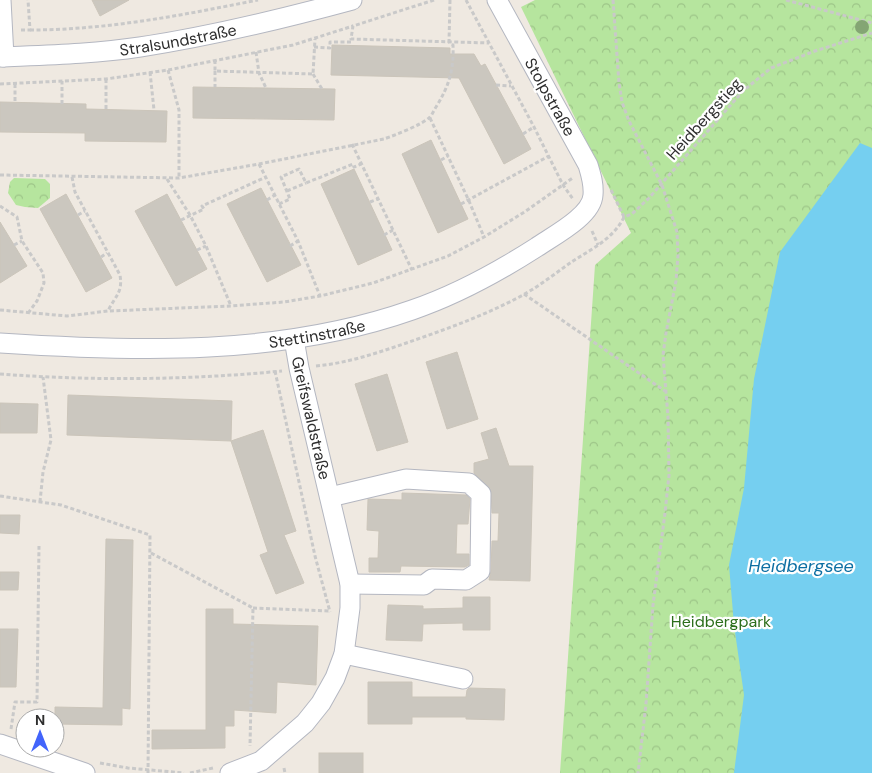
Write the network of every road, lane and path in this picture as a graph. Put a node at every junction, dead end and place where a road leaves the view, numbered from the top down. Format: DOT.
graph roads {
  1 [pos="1,0"];
  2 [pos="28,0"];
  3 [pos="258,0"];
  4 [pos="352,0"];
  5 [pos="434,0"];
  6 [pos="450,0"];
  7 [pos="466,0"];
  8 [pos="496,0"];
  9 [pos="614,0"];
  10 [pos="786,0"];
  11 [pos="872,23"];
  12 [pos="353,26"];
  13 [pos="30,30"];
  14 [pos="4,32"];
  15 [pos="872,33"];
  16 [pos="315,39"];
  17 [pos="399,41"];
  18 [pos="351,42"];
  19 [pos="449,42"];
  20 [pos="489,43"];
  21 [pos="399,47"];
  22 [pos="314,48"];
  23 [pos="256,52"];
  24 [pos="2,57"];
  25 [pos="215,60"];
  26 [pos="168,70"];
  27 [pos="215,71"];
  28 [pos="150,72"];
  29 [pos="259,73"];
  30 [pos="313,74"];
  31 [pos="106,79"];
  32 [pos="62,81"];
  33 [pos="0,84"];
  34 [pos="15,84"];
  35 [pos="496,85"];
  36 [pos="511,86"];
  37 [pos="215,87"];
  38 [pos="266,88"];
  39 [pos="322,89"];
  40 [pos="15,103"];
  41 [pos="62,104"];
  42 [pos="106,109"];
  43 [pos="154,110"];
  44 [pos="430,118"];
  45 [pos="534,127"];
  46 [pos="523,134"];
  47 [pos="352,144"];
  48 [pos="448,156"];
  49 [pos="549,156"];
  50 [pos="441,160"];
  51 [pos="260,164"];
  52 [pos="361,164"];
  53 [pos="588,165"];
  54 [pos="0,175"];
  55 [pos="72,177"];
  56 [pos="266,177"];
  57 [pos="179,178"];
  58 [pos="166,179"];
  59 [pos="306,183"];
  60 [pos="563,185"];
  61 [pos="609,185"];
  62 [pos="662,185"];
  63 [pos="566,189"];
  64 [pos="287,191"];
  65 [pos="274,195"];
  66 [pos="594,196"];
  67 [pos="378,199"];
  68 [pos="267,200"];
  69 [pos="469,201"];
  70 [pos="370,202"];
  71 [pos="279,204"];
  72 [pos="461,204"];
  73 [pos="0,206"];
  74 [pos="85,211"];
  75 [pos="78,215"];
  76 [pos="190,215"];
  77 [pos="624,217"];
  78 [pos="181,220"];
  79 [pos="393,230"];
  80 [pos="384,234"];
  81 [pos="484,237"];
  82 [pos="22,241"];
  83 [pos="298,241"];
  84 [pos="14,246"];
  85 [pos="206,246"];
  86 [pos="290,246"];
  87 [pos="197,250"];
  88 [pos="107,253"];
  89 [pos="101,257"];
  90 [pos="412,270"];
  91 [pos="524,294"];
  92 [pos="320,296"];
  93 [pos="231,306"];
  94 [pos="0,310"];
  95 [pos="108,311"];
  96 [pos="29,313"];
  97 [pos="294,339"];
  98 [pos="0,343"];
  99 [pos="314,366"];
  100 [pos="290,370"];
  101 [pos="275,371"];
  102 [pos="0,374"];
  103 [pos="43,378"];
  104 [pos="666,391"];
  105 [pos="0,496"];
  106 [pos="330,497"];
  107 [pos="40,502"];
  108 [pos="39,546"];
  109 [pos="151,553"];
  110 [pos="350,584"];
  111 [pos="253,608"];
  112 [pos="330,611"];
  113 [pos="330,619"];
  114 [pos="344,654"];
  115 [pos="463,678"];
  116 [pos="4,746"];
  117 [pos="266,764"];
  118 [pos="92,768"];
  119 [pos="223,770"];
  120 [pos="148,771"];
  121 [pos="184,773"];
  122 [pos="190,773"];
  123 [pos="285,773"];
  124 [pos="638,773"];
  1 -- 14 [label="street"];
  2 -- 13 [label="path"];
  3 -- 13 [label="path"];
  4 -- 24 [label="street, Stralsundstraße"];
  5 -- 12 [label="path"];
  6 -- 19 [label="path"];
  7 -- 20 [label="path"];
  8 -- 53 [label="street, Stolpstraße"];
  9 -- 62 [label="path"];
  10 -- 11 [label="path"];
  12 -- 16 [label="path"];
  12 -- 18 [label="path"];
  13 -- 14 [label="path"];
  14 -- 24 [label="street"];
  15 -- 62 [label="path, Heidbergstieg"];
  16 -- 22 [label="path"];
  16 -- 23 [label="path"];
  17 -- 18 [label="path"];
  17 -- 19 [label="path"];
  17 -- 21 [label="path"];
  18 -- 22 [label="path"];
  19 -- 20 [label="path"];
  19 -- 44 [label="path"];
  20 -- 36 [label="path"];
  22 -- 30 [label="path"];
  23 -- 25 [label="path"];
  23 -- 29 [label="path"];
  25 -- 26 [label="path"];
  25 -- 27 [label="path"];
  26 -- 28 [label="path"];
  26 -- 57 [label="path"];
  27 -- 29 [label="path"];
  27 -- 37 [label="path"];
  28 -- 31 [label="path"];
  28 -- 43 [label="path"];
  29 -- 30 [label="path"];
  29 -- 38 [label="path"];
  30 -- 39 [label="path"];
  31 -- 32 [label="path"];
  31 -- 42 [label="path"];
  32 -- 34 [label="path"];
  32 -- 41 [label="path"];
  33 -- 34 [label="path"];
  34 -- 40 [label="path"];
  35 -- 36 [label="path"];
  36 -- 45 [label="path"];
  44 -- 47 [label="path"];
  44 -- 48 [label="path"];
  45 -- 46 [label="path"];
  45 -- 49 [label="path"];
  47 -- 51 [label="path"];
  47 -- 52 [label="path"];
  48 -- 50 [label="path"];
  48 -- 69 [label="path"];
  49 -- 60 [label="path"];
  49 -- 69 [label="path"];
  51 -- 56 [label="path"];
  51 -- 57 [label="path"];
  52 -- 59 [label="path"];
  52 -- 67 [label="path"];
  53 -- 60 [label="path"];
  53 -- 66 [label="street, Stolpstraße"];
  54 -- 55 [label="path"];
  55 -- 58 [label="path"];
  55 -- 74 [label="path"];
  56 -- 65 [label="path"];
  56 -- 76 [label="path"];
  57 -- 58 [label="path"];
  58 -- 76 [label="path"];
  59 -- 64 [label="path"];
  59 -- 64 [label="path"];
  60 -- 63 [label="path"];
  60 -- 81 [label="path"];
  61 -- 77 [label="path"];
  62 -- 77 [label="path, Heidbergstieg"];
  62 -- 104 [label="path"];
  64 -- 71 [label="path"];
  65 -- 68 [label="path"];
  65 -- 71 [label="path"];
  66 -- 97 [label="street, Stettinstraße"];
  67 -- 70 [label="path"];
  67 -- 79 [label="path"];
  69 -- 72 [label="path"];
  69 -- 81 [label="path"];
  71 -- 83 [label="path"];
  73 -- 82 [label="path"];
  74 -- 75 [label="path"];
  74 -- 88 [label="path"];
  76 -- 78 [label="path"];
  76 -- 85 [label="path"];
  77 -- 91 [label="path, Heidbergstieg"];
  79 -- 80 [label="path"];
  79 -- 90 [label="path"];
  81 -- 90 [label="path"];
  82 -- 84 [label="path"];
  82 -- 96 [label="path"];
  83 -- 86 [label="path"];
  83 -- 92 [label="path"];
  85 -- 87 [label="path"];
  85 -- 93 [label="path"];
  88 -- 89 [label="path"];
  88 -- 95 [label="path"];
  90 -- 92 [label="path"];
  91 -- 99 [label="path, Heidbergstieg"];
  91 -- 104 [label="path"];
  92 -- 93 [label="path"];
  93 -- 95 [label="path"];
  94 -- 96 [label="path"];
  95 -- 96 [label="path"];
  97 -- 98 [label="street, Stettinstraße"];
  97 -- 106 [label="street, Greifswaldstraße"];
  100 -- 101 [label="path"];
  101 -- 103 [label="path"];
  101 -- 112 [label="path"];
  102 -- 103 [label="path"];
  103 -- 107 [label="path"];
  104 -- 124 [label="path"];
  105 -- 107 [label="path"];
  106 -- 110 [label="street, Greifswaldstraße"];
  106 -- 110 [label="street, Greifswaldstraße"];
  107 -- 109 [label="path"];
  108 -- 116 [label="path"];
  109 -- 111 [label="path"];
  109 -- 120 [label="path"];
  110 -- 114 [label="street, Greifswaldstraße"];
  111 -- 112 [label="path"];
  111 -- 117 [label="path"];
  112 -- 113 [label="path"];
  114 -- 115 [label="street"];
  114 -- 117 [label="street, Greifswaldstraße"];
  116 -- 118 [label="street"];
  117 -- 119 [label="street, Greifswaldstraße"];
  117 -- 123 [label="path"];
  118 -- 120 [label="path"];
  119 -- 122 [label="path"];
  120 -- 121 [label="path"];
}
